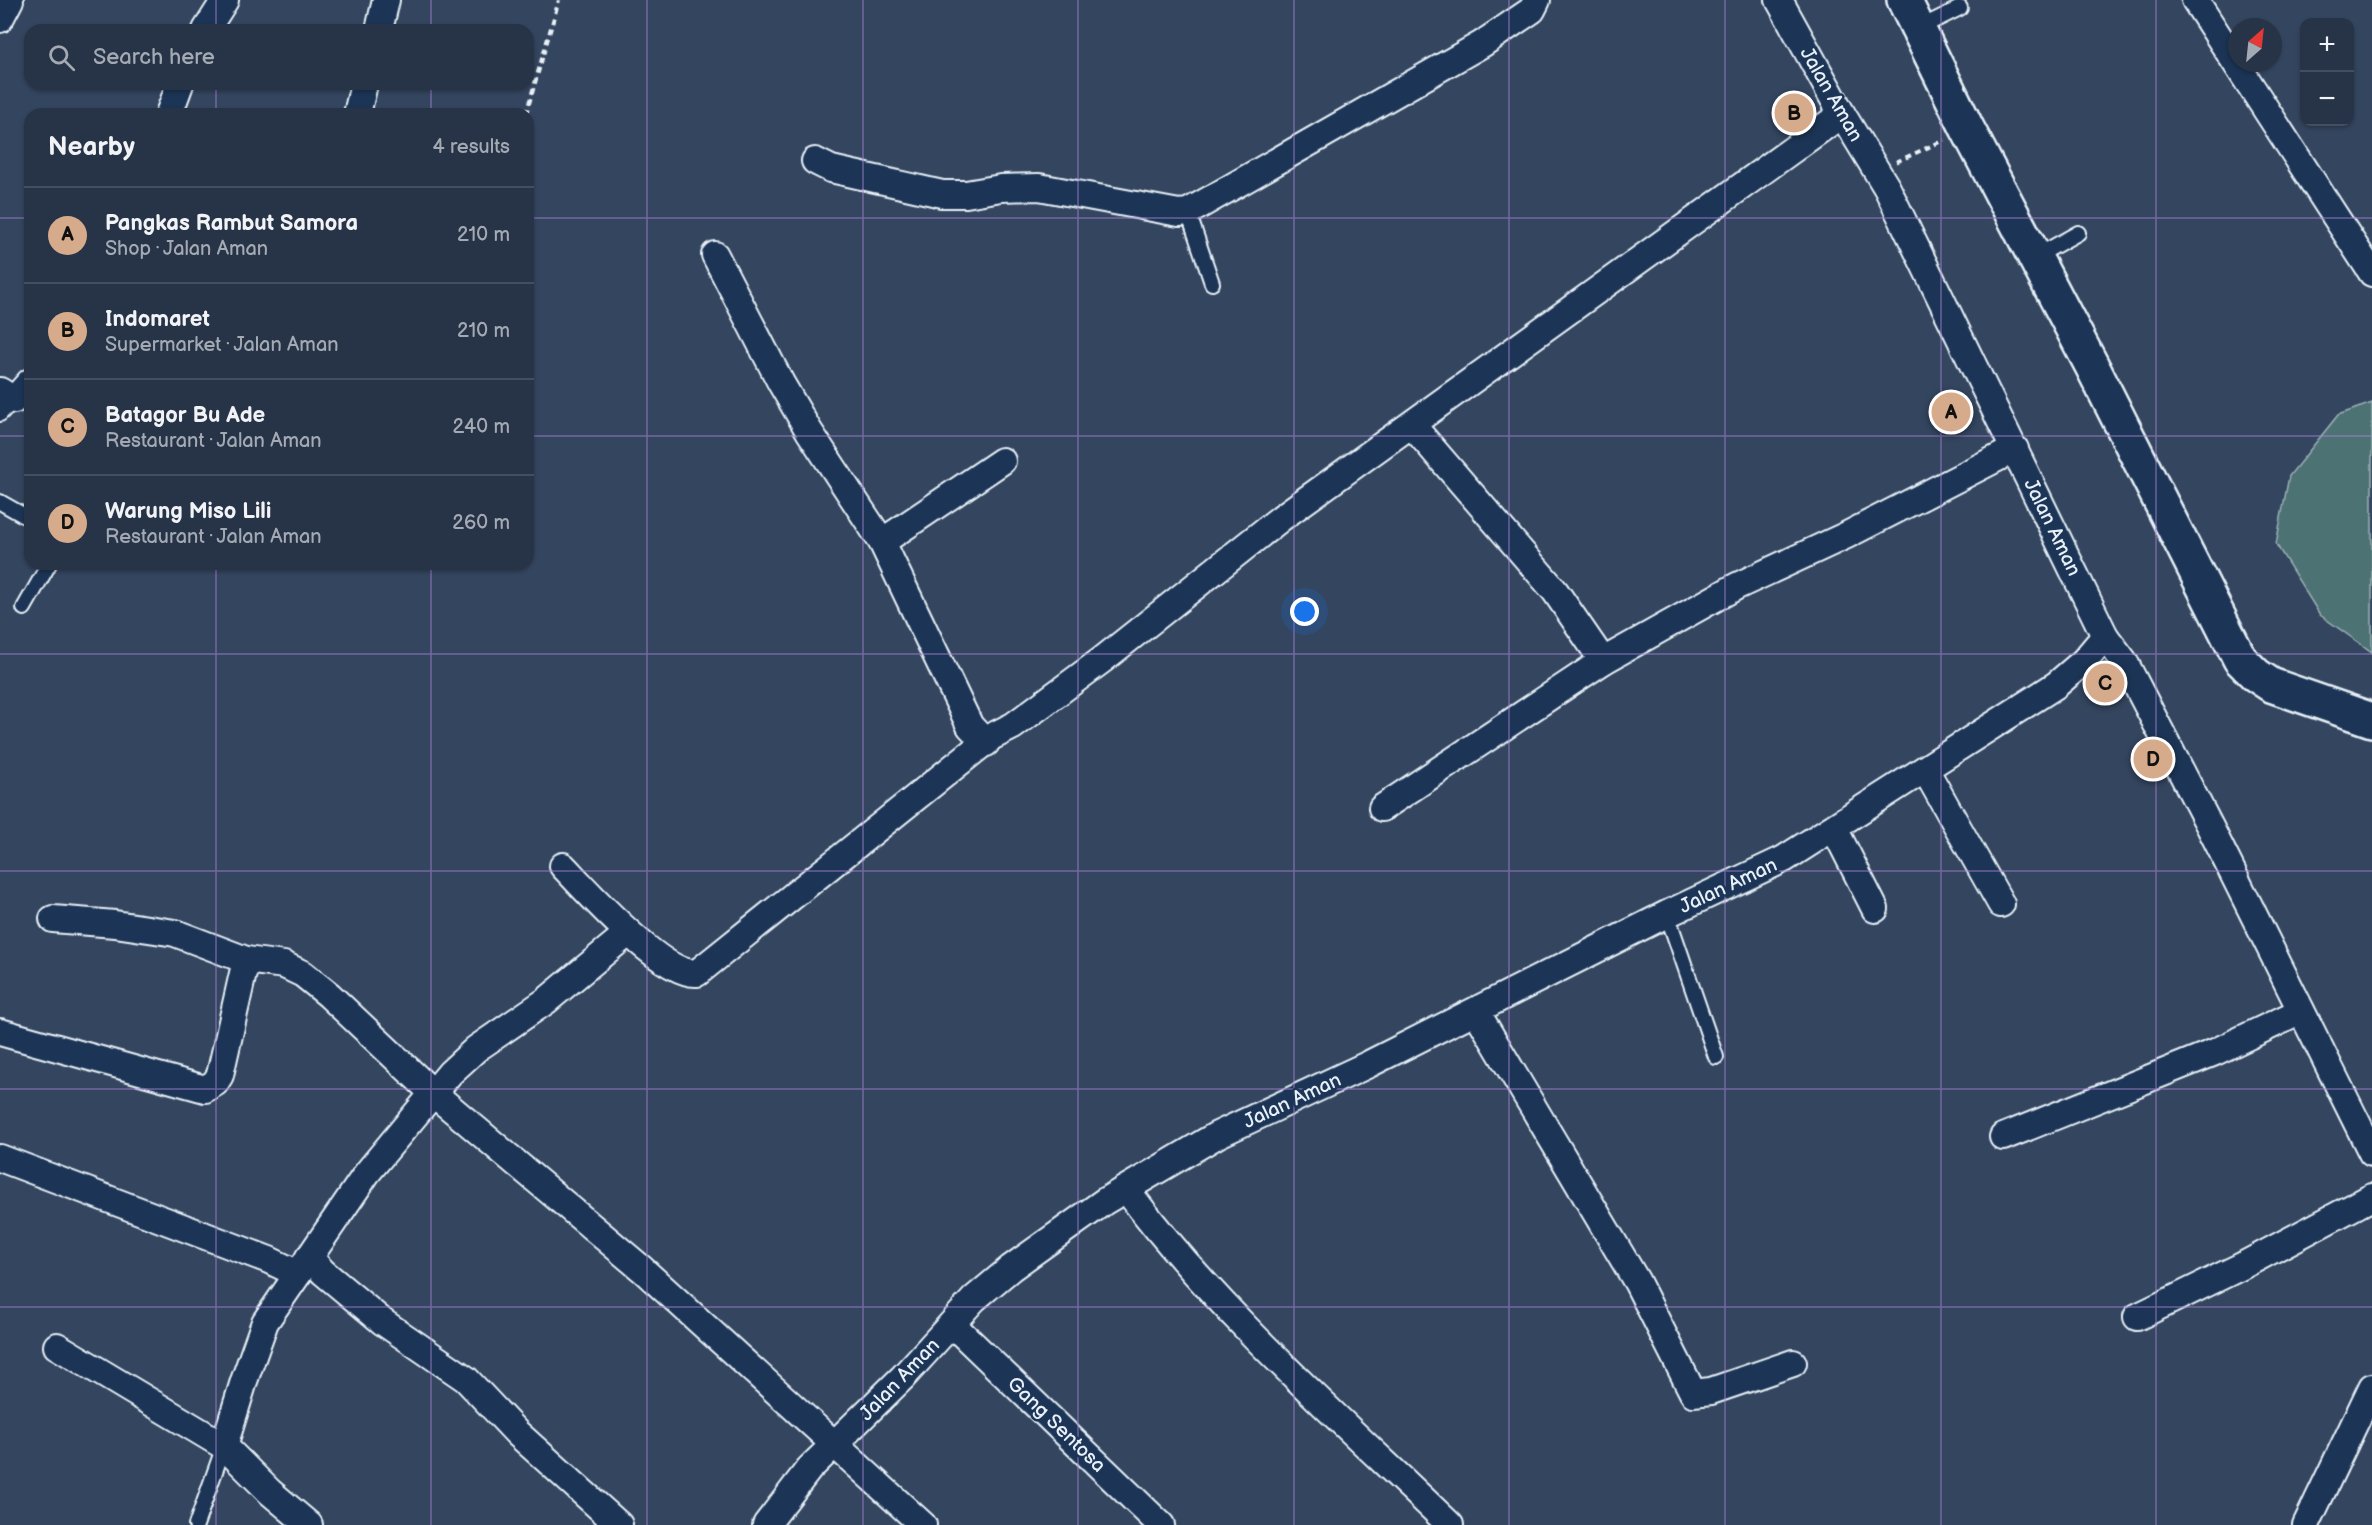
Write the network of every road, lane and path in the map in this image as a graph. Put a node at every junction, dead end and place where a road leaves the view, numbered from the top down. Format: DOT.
graph roads {
  1 [pos="10,0"];
  2 [pos="225,0"];
  3 [pos="386,0"];
  4 [pos="559,0"];
  5 [pos="1537,0"];
  6 [pos="1779,0"];
  7 [pos="2195,0"];
  8 [pos="1960,8"];
  9 [pos="1911,14"];
  10 [pos="0,19"];
  11 [pos="210,24"];
  12 [pos="380,24"];
  13 [pos="534,86"];
  14 [pos="178,90"];
  15 [pos="363,90"];
  16 [pos="533,90"];
  17 [pos="171,108"];
  18 [pos="358,108"];
  19 [pos="528,108"];
  20 [pos="1842,114"];
  21 [pos="1968,128"];
  22 [pos="815,161"];
  23 [pos="1876,171"];
  24 [pos="1188,212"];
  25 [pos="2078,234"];
  26 [pos="716,255"];
  27 [pos="2034,257"];
  28 [pos="2372,273"];
  29 [pos="1212,283"];
  30 [pos="1412,425"];
  31 [pos="2015,450"];
  32 [pos="1002,461"];
  33 [pos="0,502"];
  34 [pos="24,516"];
  35 [pos="882,542"];
  36 [pos="46,570"];
  37 [pos="24,608"];
  38 [pos="2105,636"];
  39 [pos="1603,661"];
  40 [pos="2372,720"];
  41 [pos="986,743"];
  42 [pos="1925,769"];
  43 [pos="1382,808"];
  44 [pos="1834,828"];
  45 [pos="563,866"];
  46 [pos="2001,904"];
  47 [pos="1875,909"];
  48 [pos="1667,914"];
  49 [pos="53,919"];
  50 [pos="628,933"];
  51 [pos="246,960"];
  52 [pos="1476,1011"];
  53 [pos="2301,1011"];
  54 [pos="0,1032"];
  55 [pos="1716,1057"];
  56 [pos="433,1093"];
  57 [pos="2003,1137"];
  58 [pos="2372,1153"];
  59 [pos="0,1158"];
  60 [pos="1126,1189"];
  61 [pos="2372,1197"];
  62 [pos="303,1265"];
  63 [pos="2138,1317"];
  64 [pos="952,1324"];
  65 [pos="57,1346"];
  66 [pos="1793,1363"];
  67 [pos="2372,1387"];
  68 [pos="834,1445"];
  69 [pos="224,1446"];
  70 [pos="196,1525"];
  71 [pos="309,1525"];
  72 [pos="619,1525"];
  73 [pos="766,1525"];
  74 [pos="922,1525"];
  75 [pos="1161,1525"];
  76 [pos="1450,1525"];
  77 [pos="2306,1525"];
  1 -- 10 [label="street"];
  2 -- 11 [label="street"];
  3 -- 12 [label="street"];
  4 -- 13 [label="path"];
  5 -- 24 [label="street"];
  6 -- 20 [label="street, Jalan Aman"];
  7 -- 28 [label="street"];
  8 -- 9 [label="lane"];
  9 -- 21 [label="street"];
  14 -- 17 [label="street"];
  15 -- 18 [label="street"];
  16 -- 19 [label="path"];
  20 -- 23 [label="street, Jalan Aman"];
  20 -- 30 [label="street"];
  21 -- 23 [label="path"];
  21 -- 27 [label="street"];
  22 -- 24 [label="street"];
  23 -- 31 [label="street, Jalan Aman"];
  24 -- 29 [label="lane"];
  25 -- 27 [label="lane"];
  26 -- 35 [label="street"];
  27 -- 40 [label="street"];
  30 -- 39 [label="street"];
  30 -- 41 [label="street"];
  31 -- 38 [label="street, Jalan Aman"];
  31 -- 39 [label="street"];
  32 -- 35 [label="street"];
  33 -- 34 [label="lane"];
  35 -- 41 [label="street"];
  36 -- 37 [label="lane"];
  38 -- 42 [label="street, Jalan Aman"];
  38 -- 53 [label="street"];
  39 -- 43 [label="street"];
  41 -- 50 [label="street"];
  42 -- 44 [label="street, Jalan Aman"];
  42 -- 46 [label="street"];
  44 -- 47 [label="street"];
  44 -- 48 [label="street, Jalan Aman"];
  45 -- 50 [label="street"];
  48 -- 52 [label="street, Jalan Aman"];
  48 -- 55 [label="lane"];
  49 -- 51 [label="street"];
  50 -- 56 [label="street"];
  51 -- 54 [label="street"];
  51 -- 56 [label="street"];
  52 -- 60 [label="street, Jalan Aman"];
  52 -- 66 [label="street"];
  53 -- 57 [label="street"];
  53 -- 58 [label="street"];
  56 -- 62 [label="street"];
  56 -- 68 [label="street"];
  59 -- 62 [label="street"];
  60 -- 64 [label="street, Jalan Aman"];
  60 -- 76 [label="street"];
  61 -- 63 [label="street"];
  62 -- 69 [label="street"];
  62 -- 72 [label="street"];
  64 -- 68 [label="street, Jalan Aman"];
  64 -- 75 [label="street, Gang Sentosa"];
  65 -- 69 [label="street"];
  67 -- 77 [label="street"];
  68 -- 73 [label="street, Jalan Aman"];
  68 -- 74 [label="street"];
  69 -- 70 [label="lane"];
  69 -- 71 [label="street"];
}
